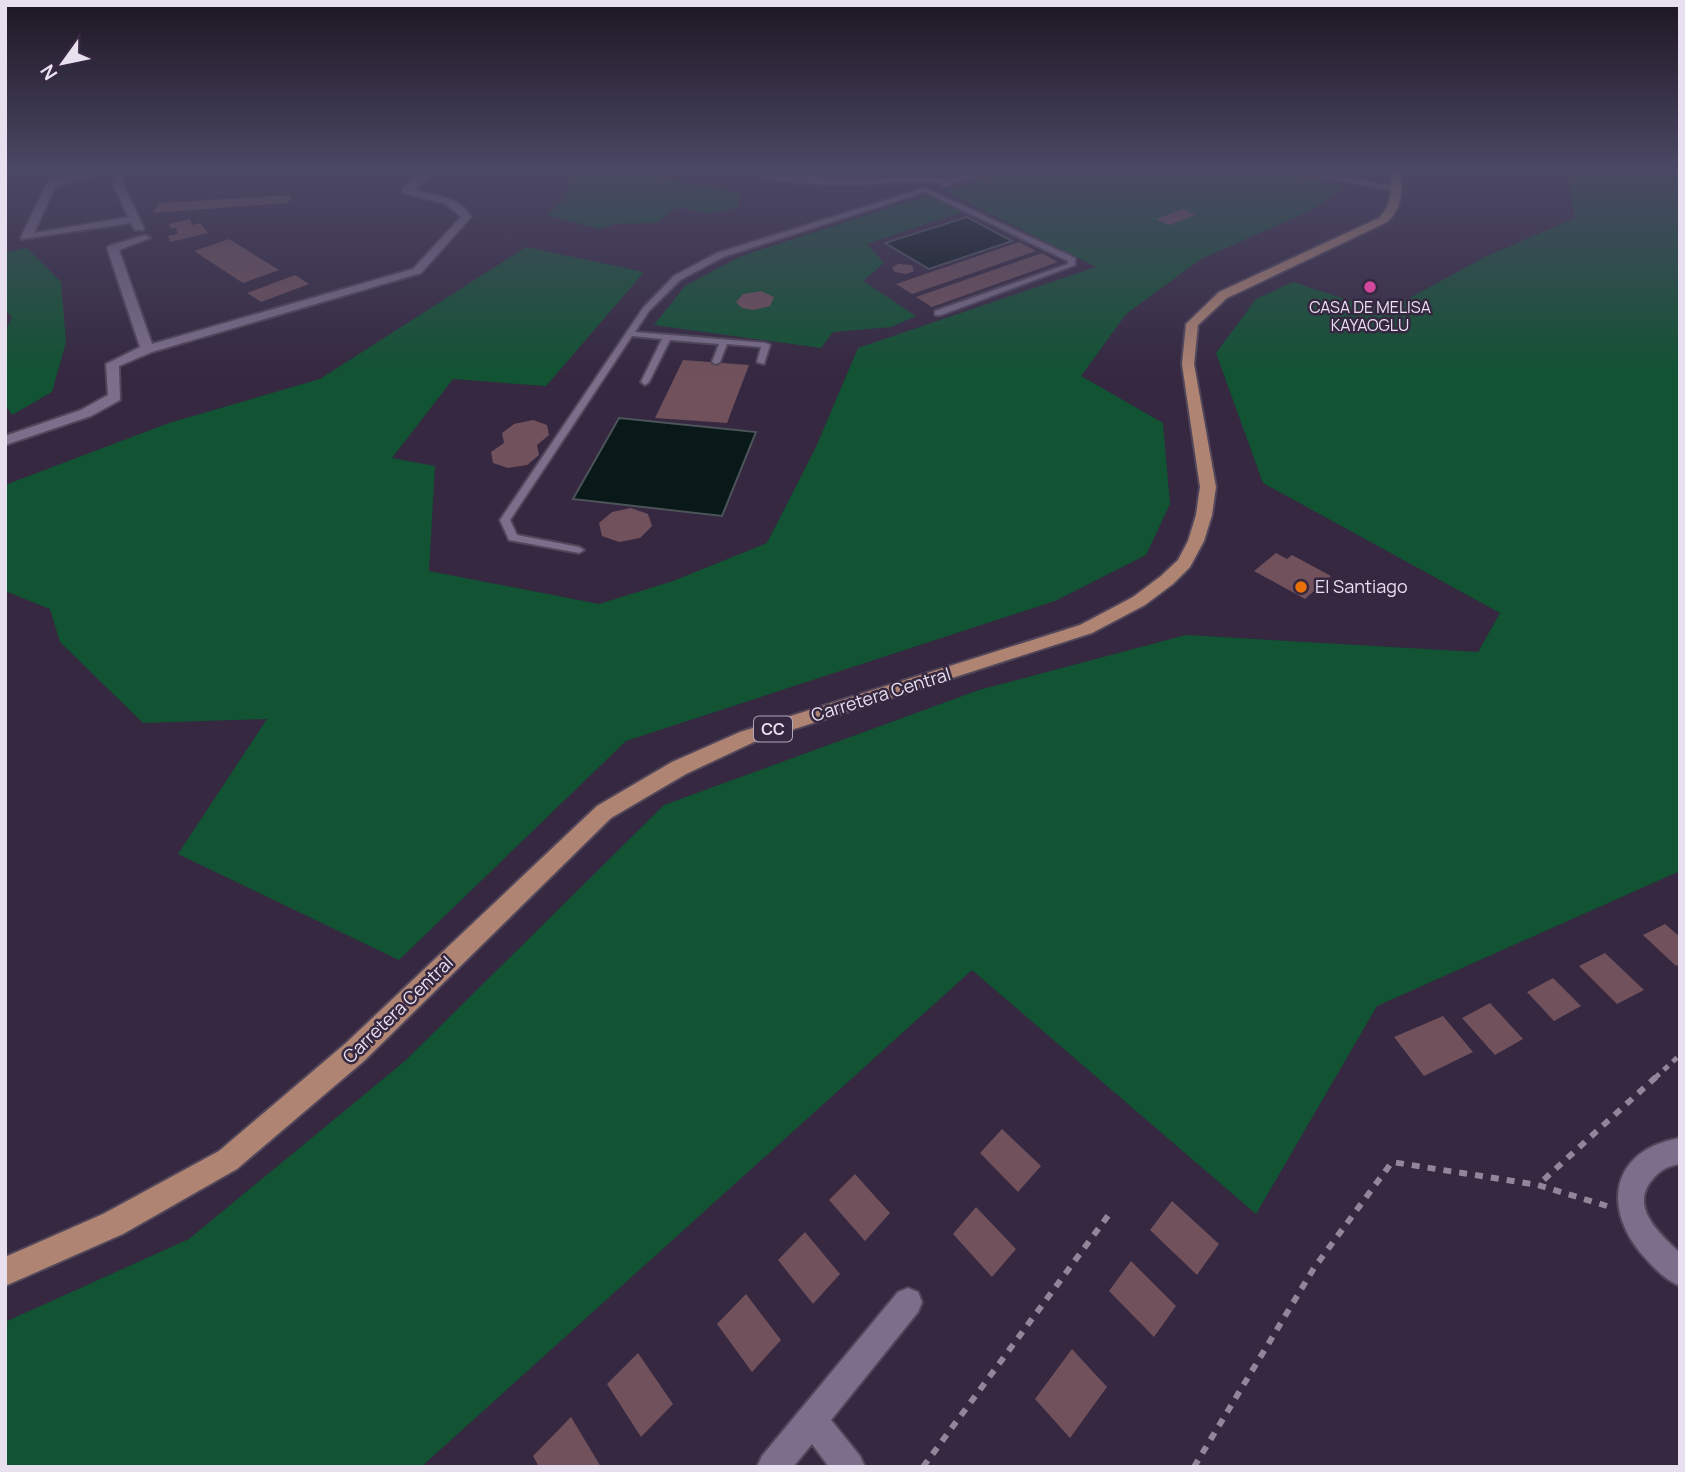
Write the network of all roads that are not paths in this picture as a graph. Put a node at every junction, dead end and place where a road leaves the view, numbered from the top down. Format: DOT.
graph roads {
  1 [pos="145,240"];
  2 [pos="448,240"];
  3 [pos="768,240"];
  4 [pos="1029,240"];
  5 [pos="1341,240"];
  6 [pos="938,313"];
  7 [pos="631,334"];
  8 [pos="667,337"];
  9 [pos="724,341"];
  10 [pos="147,349"];
  11 [pos="716,362"];
  12 [pos="761,362"];
  13 [pos="645,382"];
  14 [pos="5,441"];
  15 [pos="579,550"];
  16 [pos="1680,1152"];
  17 [pos="5,1272"];
  18 [pos="1680,1272"];
  19 [pos="908,1303"];
  20 [pos="812,1420"];
  21 [pos="773,1467"];
  22 [pos="849,1467"];
  1 -- 10 [label="street"];
  2 -- 10 [label="street"];
  3 -- 7 [label="lane"];
  4 -- 6 [label="lane"];
  5 -- 17 [label="main road, Carretera Central / CC"];
  7 -- 8 [label="lane"];
  7 -- 15 [label="lane"];
  8 -- 9 [label="lane"];
  8 -- 13 [label="lane"];
  9 -- 11 [label="lane"];
  9 -- 12 [label="lane"];
  10 -- 14 [label="street"];
  16 -- 18 [label="street"];
  19 -- 20 [label="street"];
  20 -- 21 [label="street"];
  20 -- 22 [label="street"];
}
